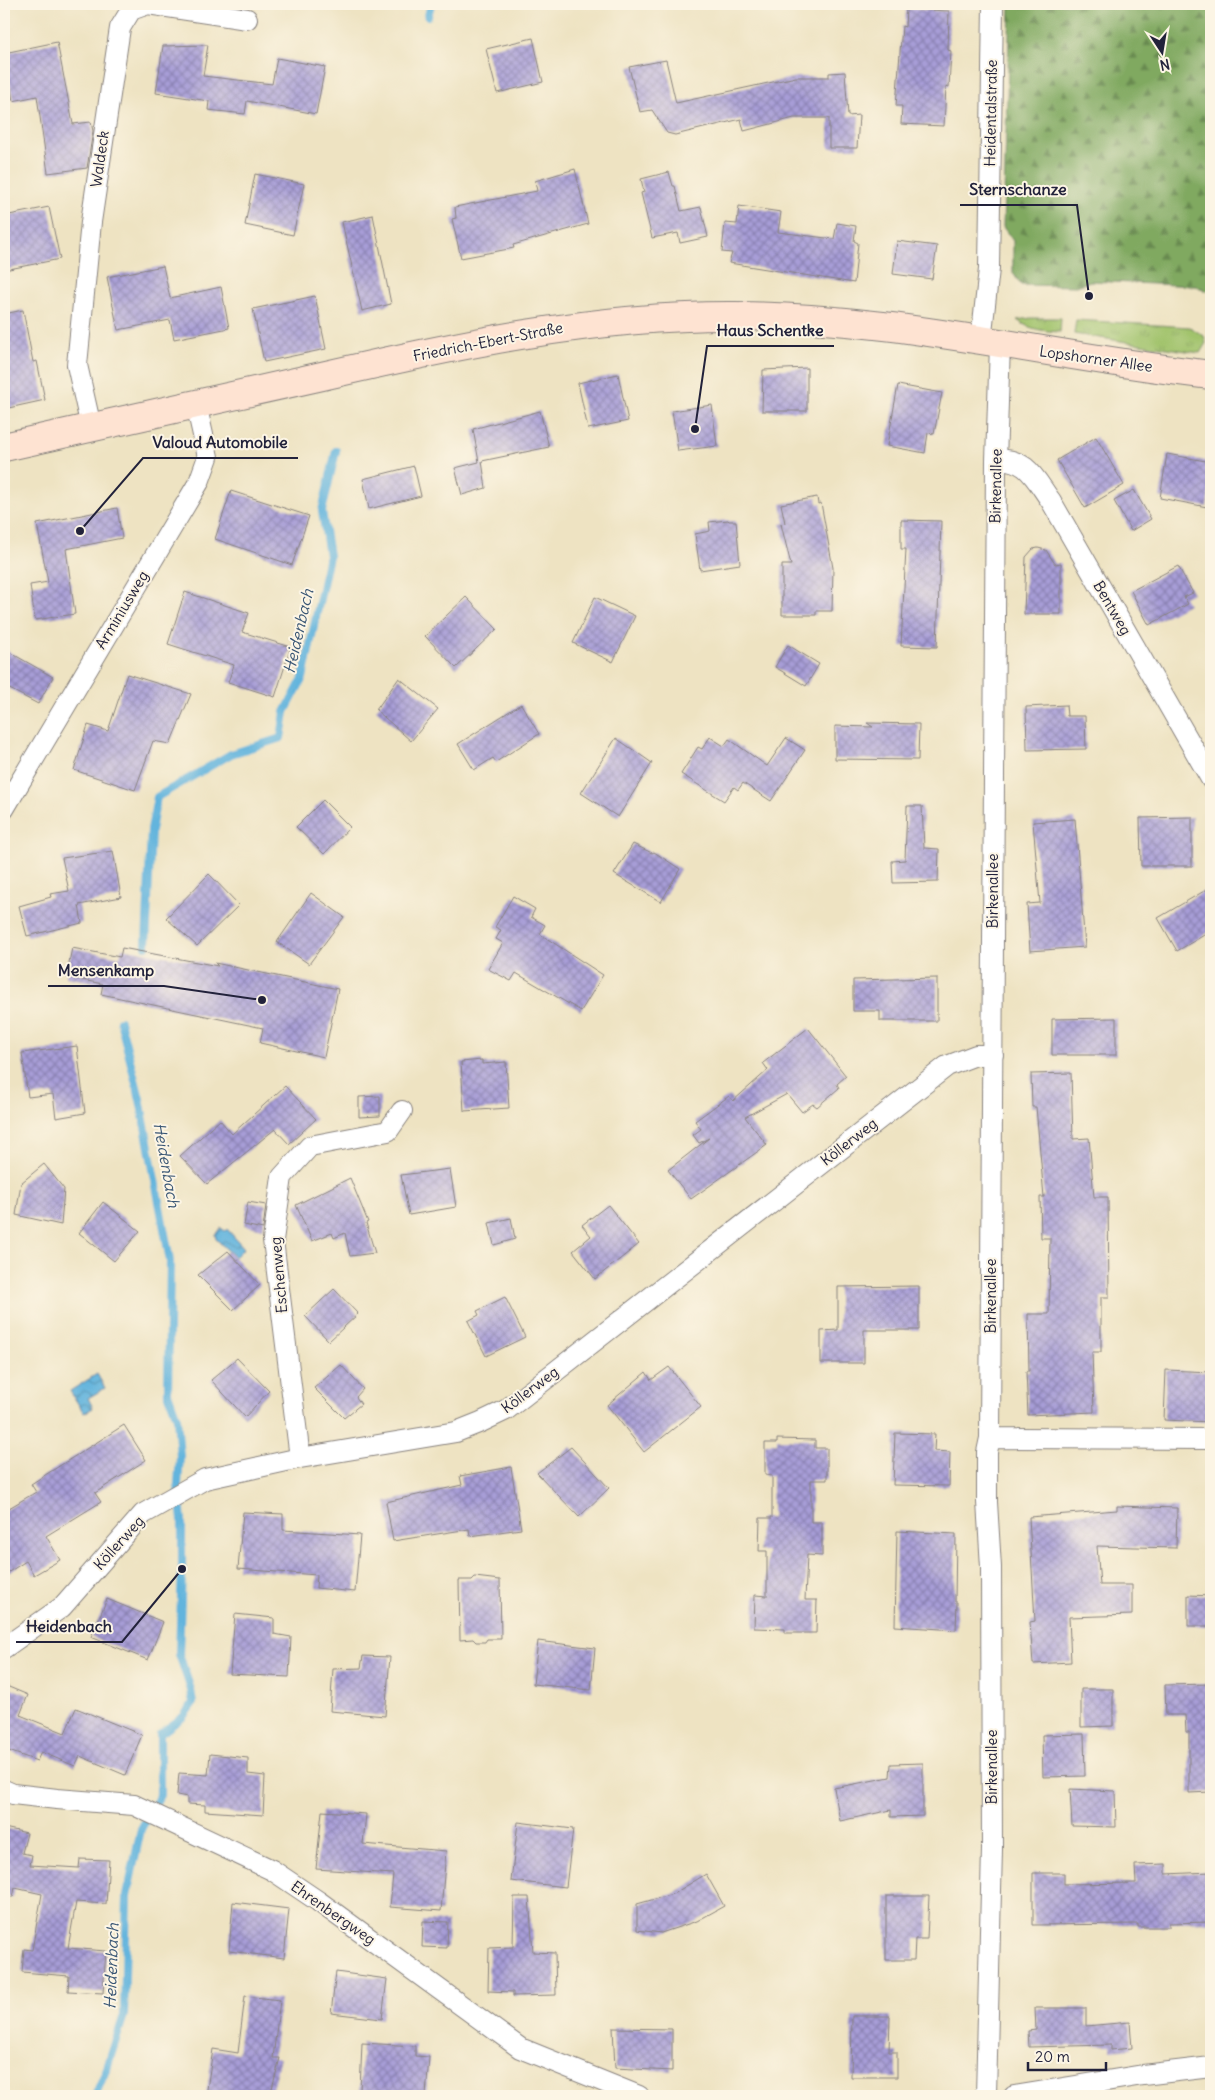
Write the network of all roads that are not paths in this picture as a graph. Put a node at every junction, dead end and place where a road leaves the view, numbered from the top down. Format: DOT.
graph roads {
  1 [pos="992,4"];
  2 [pos="247,19"];
  3 [pos="990,343"];
  4 [pos="1211,375"];
  5 [pos="196,404"];
  6 [pos="91,428"];
  7 [pos="4,447"];
  8 [pos="996,460"];
  9 [pos="1211,779"];
  10 [pos="4,809"];
  11 [pos="993,1054"];
  12 [pos="402,1111"];
  13 [pos="990,1438"];
  14 [pos="1211,1440"];
  15 [pos="300,1458"];
  16 [pos="4,1648"];
  17 [pos="4,1790"];
  18 [pos="1211,2067"];
  19 [pos="639,2096"];
  20 [pos="986,2096"];
  21 [pos="1014,2096"];
  1 -- 3 [label="street, Heidentalstraße"];
  2 -- 6 [label="street, Waldeck"];
  3 -- 4 [label="main road, Lopshorner Allee"];
  3 -- 5 [label="main road, Friedrich-Ebert-Straße"];
  3 -- 8 [label="street, Birkenallee"];
  5 -- 6 [label="main road, Friedrich-Ebert-Straße"];
  5 -- 10 [label="street, Arminiusweg"];
  6 -- 7 [label="main road, Friedrich-Ebert-Straße"];
  8 -- 9 [label="street, Bentweg"];
  8 -- 11 [label="street, Birkenallee"];
  11 -- 13 [label="street, Birkenallee"];
  11 -- 15 [label="street, Köllerweg"];
  12 -- 15 [label="street, Eschenweg"];
  13 -- 14 [label="street"];
  13 -- 20 [label="street, Birkenallee"];
  15 -- 16 [label="street, Köllerweg"];
  17 -- 19 [label="street, Ehrenbergweg"];
  18 -- 21 [label="street"];
}
